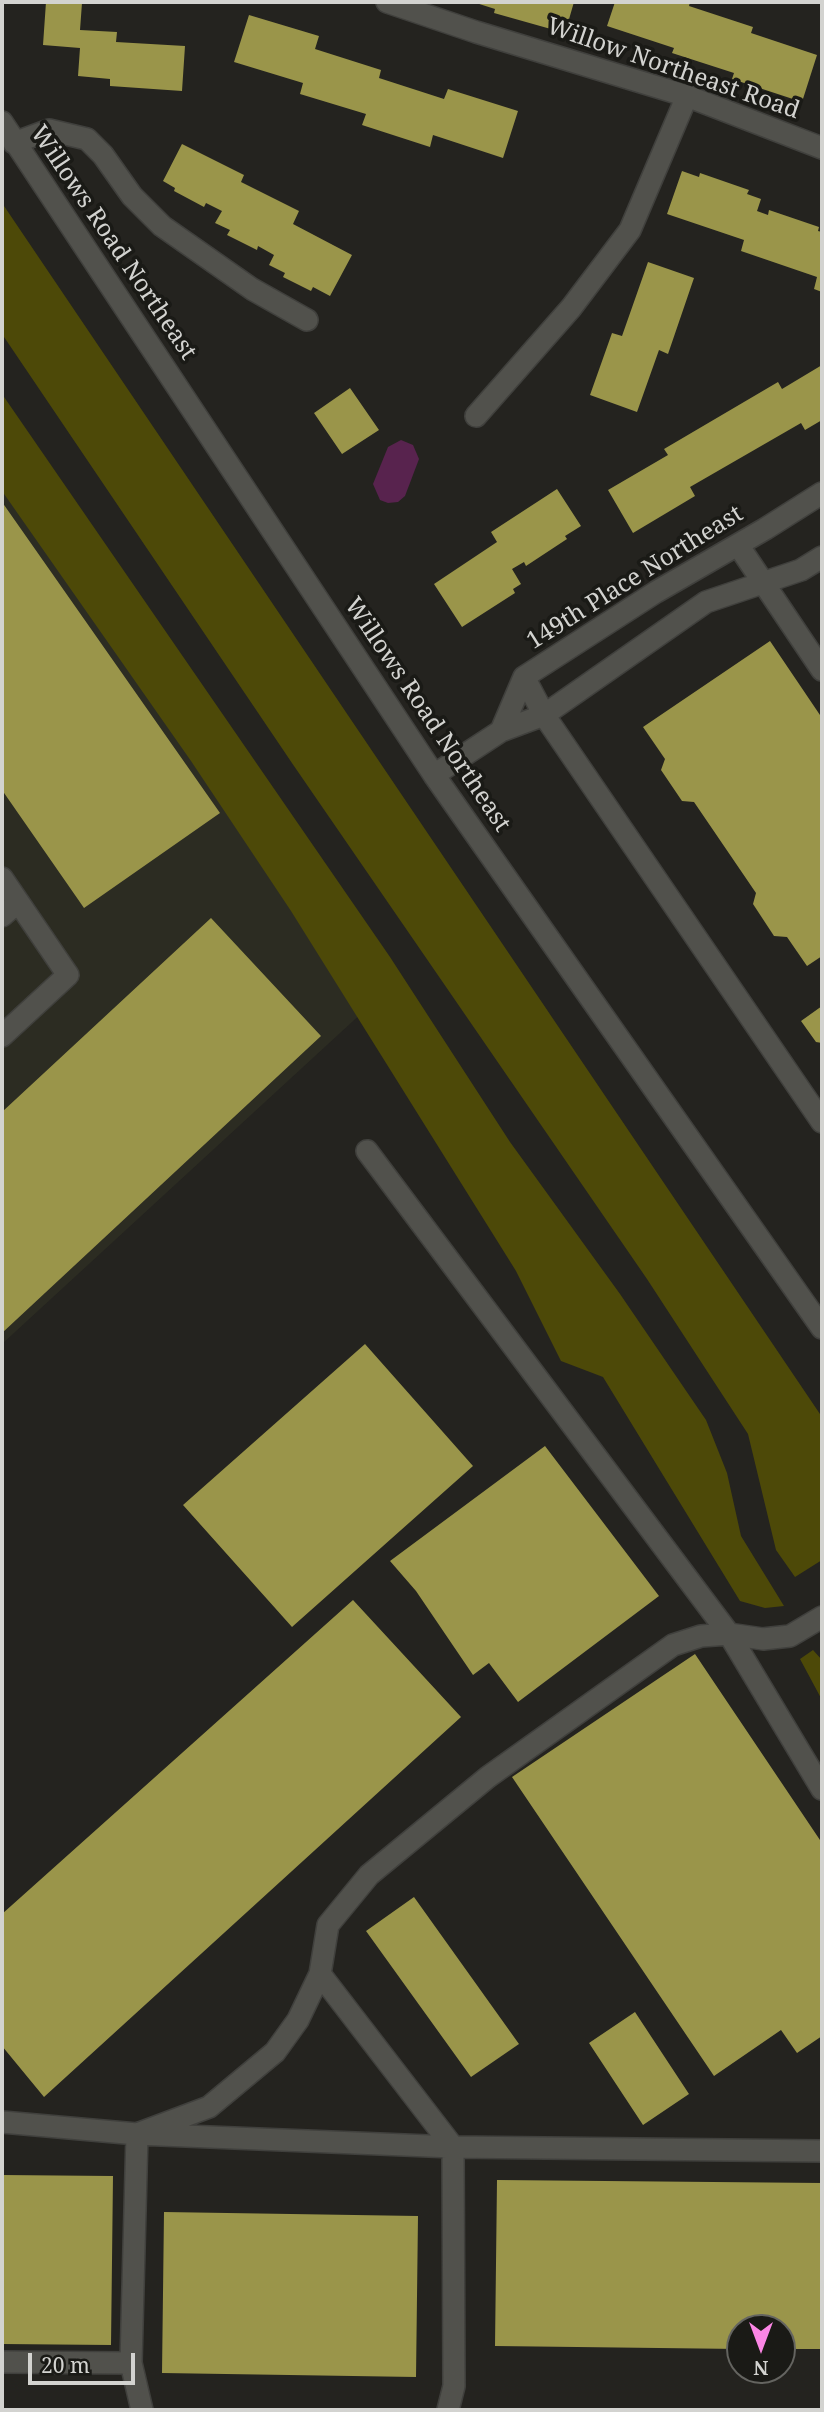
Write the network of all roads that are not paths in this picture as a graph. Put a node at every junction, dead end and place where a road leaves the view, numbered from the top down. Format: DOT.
graph roads {
  1 [pos="387,2"];
  2 [pos="687,96"];
  3 [pos="2,122"];
  4 [pos="14,143"];
  5 [pos="822,148"];
  6 [pos="307,320"];
  7 [pos="476,416"];
  8 [pos="822,493"];
  9 [pos="738,545"];
  10 [pos="822,557"];
  11 [pos="764,583"];
  12 [pos="822,670"];
  13 [pos="524,677"];
  14 [pos="544,715"];
  15 [pos="501,731"];
  16 [pos="434,775"];
  17 [pos="2,878"];
  18 [pos="10,909"];
  19 [pos="2,1037"];
  20 [pos="822,1122"];
  21 [pos="367,1152"];
  22 [pos="822,1328"];
  23 [pos="822,1617"];
  24 [pos="729,1634"];
  25 [pos="822,1789"];
  26 [pos="320,1974"];
  27 [pos="2,2122"];
  28 [pos="137,2134"];
  29 [pos="453,2147"];
  30 [pos="822,2151"];
  31 [pos="2,2362"];
  32 [pos="131,2363"];
  33 [pos="142,2410"];
  34 [pos="448,2410"];
  1 -- 2 [label="street, Willow Northeast Road"];
  2 -- 5 [label="street, Willow Northeast Road"];
  2 -- 7 [label="street"];
  3 -- 4 [label="street, Willows Road Northeast"];
  4 -- 6 [label="street"];
  4 -- 16 [label="street, Willows Road Northeast"];
  8 -- 9 [label="street, 149th Place Northeast"];
  9 -- 11 [label="street"];
  9 -- 13 [label="street, 149th Place Northeast"];
  10 -- 11 [label="street"];
  11 -- 12 [label="street"];
  11 -- 14 [label="street"];
  13 -- 14 [label="street"];
  13 -- 15 [label="street, 149th Place Northeast"];
  14 -- 15 [label="street"];
  14 -- 20 [label="street"];
  15 -- 16 [label="street"];
  16 -- 22 [label="street, Willows Road Northeast"];
  17 -- 18 [label="street"];
  18 -- 19 [label="street"];
  21 -- 24 [label="street"];
  23 -- 24 [label="street"];
  24 -- 25 [label="street"];
  24 -- 26 [label="street"];
  26 -- 28 [label="street"];
  26 -- 29 [label="street"];
  27 -- 28 [label="street"];
  28 -- 29 [label="street"];
  28 -- 32 [label="street"];
  29 -- 30 [label="street"];
  29 -- 34 [label="street"];
  31 -- 32 [label="street"];
  32 -- 33 [label="street"];
}
